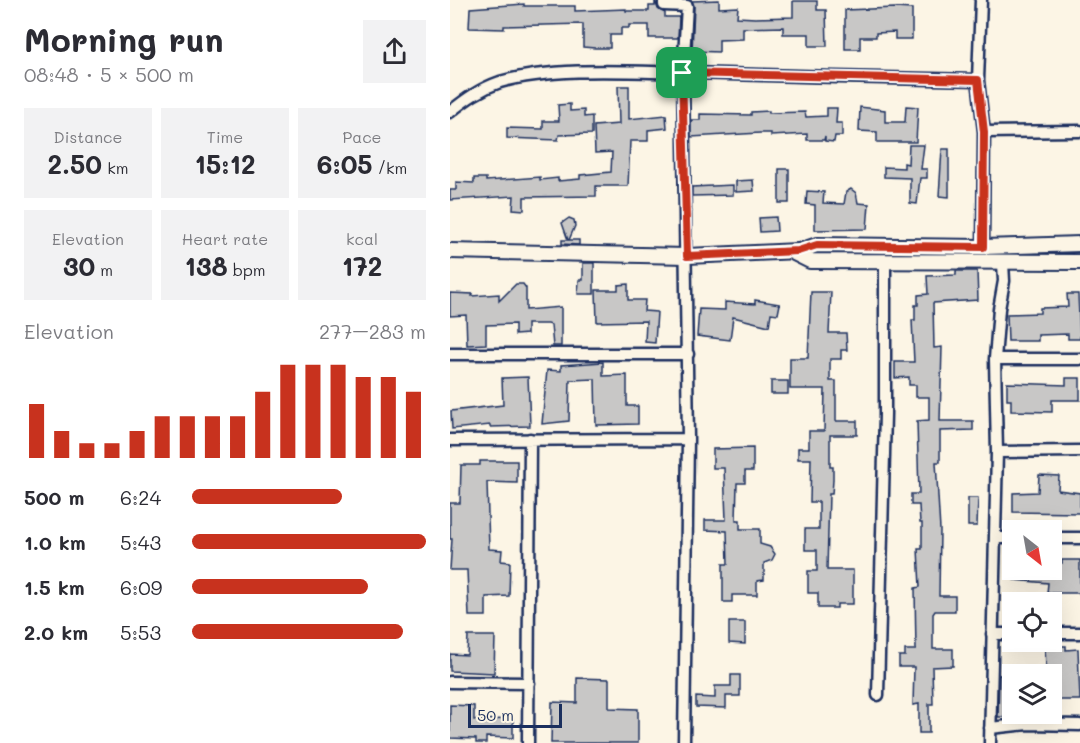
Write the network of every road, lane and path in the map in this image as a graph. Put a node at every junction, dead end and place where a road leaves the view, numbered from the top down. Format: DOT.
graph roads {
  1 [pos="664,0"];
  2 [pos="981,0"];
  3 [pos="682,73"];
  4 [pos="978,80"];
  5 [pos="450,112"];
  6 [pos="1080,131"];
  7 [pos="984,132"];
  8 [pos="1080,244"];
  9 [pos="983,247"];
  10 [pos="450,251"];
  11 [pos="798,251"];
  12 [pos="687,256"];
  13 [pos="885,262"];
  14 [pos="1080,262"];
  15 [pos="1003,263"];
  16 [pos="450,354"];
  17 [pos="688,354"];
  18 [pos="995,358"];
  19 [pos="1080,359"];
  20 [pos="688,439"];
  21 [pos="450,440"];
  22 [pos="530,440"];
  23 [pos="1080,451"];
  24 [pos="997,452"];
  25 [pos="996,538"];
  26 [pos="1002,538"];
  27 [pos="1062,538"];
  28 [pos="1080,538"];
  29 [pos="1062,633"];
  30 [pos="1080,633"];
  31 [pos="992,634"];
  32 [pos="1002,634"];
  33 [pos="450,682"];
  34 [pos="529,683"];
  35 [pos="878,695"];
  36 [pos="1080,725"];
  37 [pos="990,728"];
  38 [pos="528,743"];
  39 [pos="684,743"];
  40 [pos="990,743"];
  1 -- 3 [label="street"];
  2 -- 4 [label="street"];
  3 -- 4 [label="street"];
  3 -- 5 [label="street"];
  3 -- 12 [label="street"];
  4 -- 7 [label="street"];
  6 -- 7 [label="street"];
  7 -- 9 [label="street"];
  8 -- 9 [label="street"];
  9 -- 11 [label="street"];
  10 -- 12 [label="street"];
  11 -- 12 [label="street"];
  11 -- 13 [label="street"];
  12 -- 17 [label="street"];
  13 -- 15 [label="street"];
  13 -- 35 [label="street"];
  14 -- 15 [label="street"];
  15 -- 18 [label="street"];
  16 -- 17 [label="street"];
  17 -- 20 [label="street"];
  18 -- 19 [label="street"];
  18 -- 24 [label="street"];
  20 -- 22 [label="street"];
  20 -- 39 [label="street"];
  21 -- 22 [label="street"];
  22 -- 34 [label="street"];
  23 -- 24 [label="street"];
  24 -- 25 [label="street"];
  25 -- 26 [label="street"];
  25 -- 31 [label="street"];
  27 -- 28 [label="street"];
  29 -- 30 [label="street"];
  31 -- 32 [label="street"];
  31 -- 37 [label="street"];
  33 -- 34 [label="street"];
  34 -- 38 [label="street"];
  36 -- 37 [label="street"];
  37 -- 40 [label="street"];
}
